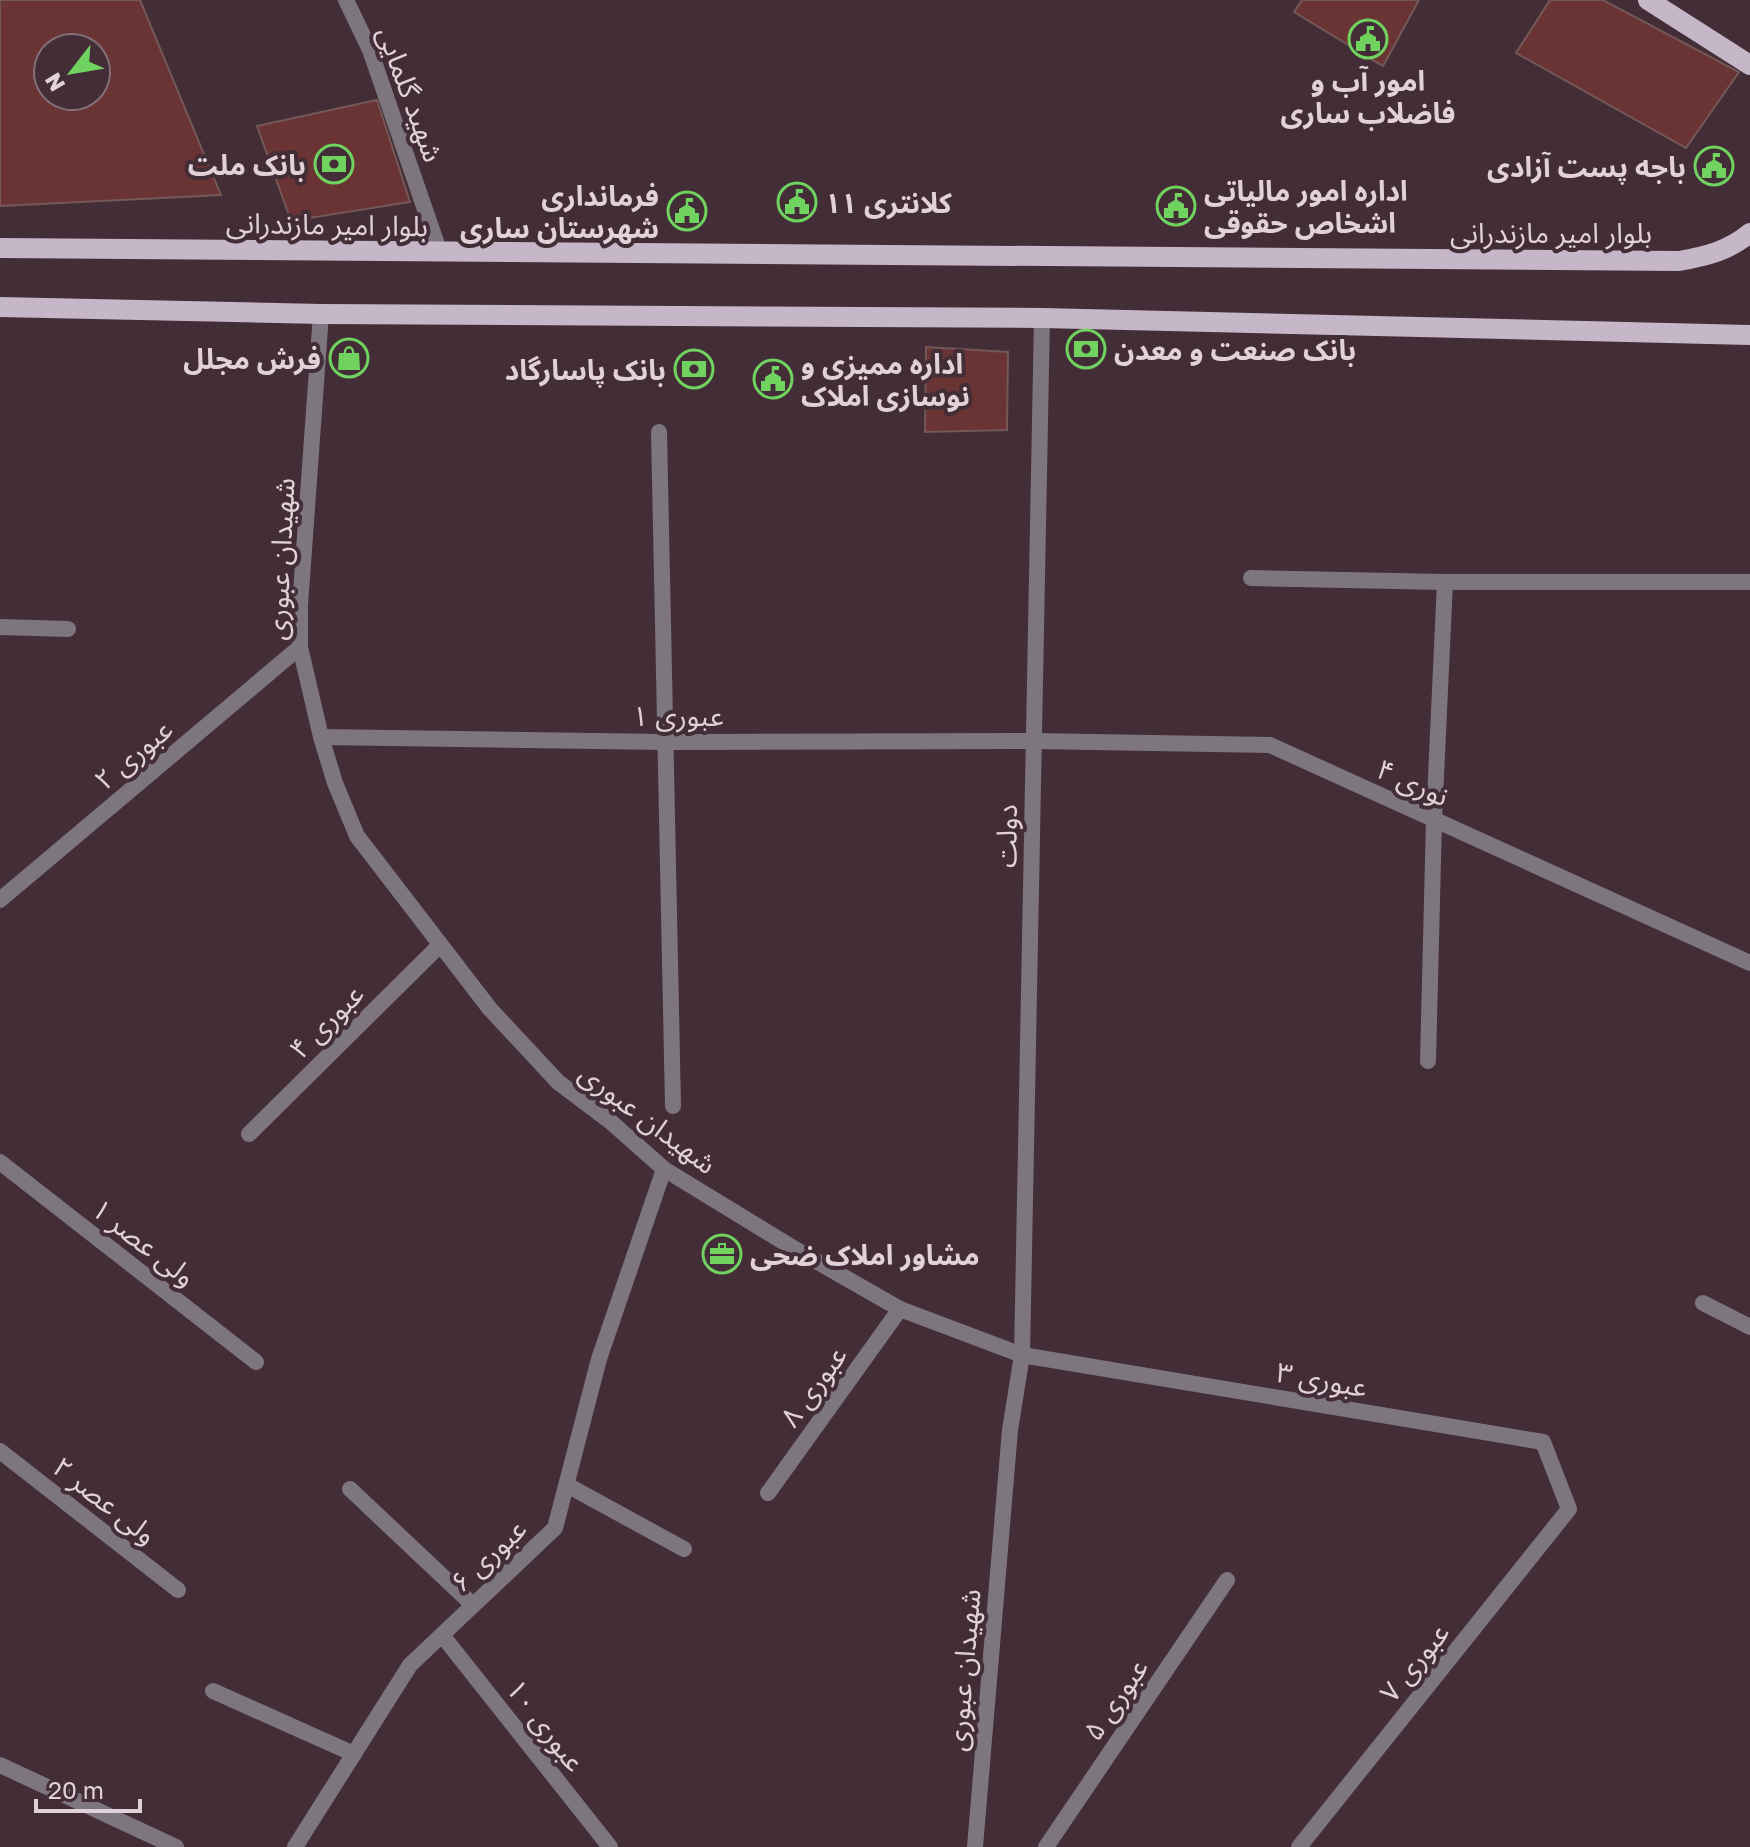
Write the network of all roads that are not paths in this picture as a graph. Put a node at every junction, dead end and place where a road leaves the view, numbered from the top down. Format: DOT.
graph roads {
  1 [pos="346,0"];
  2 [pos="1648,0"];
  3 [pos="1750,65"];
  4 [pos="1750,233"];
  5 [pos="0,248"];
  6 [pos="440,253"];
  7 [pos="0,307"];
  8 [pos="321,314"];
  9 [pos="1042,318"];
  10 [pos="1750,335"];
  11 [pos="659,432"];
  12 [pos="1251,578"];
  13 [pos="1445,582"];
  14 [pos="1750,582"];
  15 [pos="0,627"];
  16 [pos="68,629"];
  17 [pos="300,647"];
  18 [pos="321,737"];
  19 [pos="1034,741"];
  20 [pos="664,742"];
  21 [pos="1434,820"];
  22 [pos="0,900"];
  23 [pos="440,945"];
  24 [pos="1750,963"];
  25 [pos="1428,1061"];
  26 [pos="673,1106"];
  27 [pos="249,1134"];
  28 [pos="0,1162"];
  29 [pos="664,1169"];
  30 [pos="1703,1303"];
  31 [pos="900,1309"];
  32 [pos="1750,1327"];
  33 [pos="1022,1355"];
  34 [pos="256,1362"];
  35 [pos="0,1451"];
  36 [pos="567,1485"];
  37 [pos="350,1489"];
  38 [pos="768,1493"];
  39 [pos="1569,1509"];
  40 [pos="684,1549"];
  41 [pos="1227,1580"];
  42 [pos="178,1590"];
  43 [pos="473,1605"];
  44 [pos="442,1635"];
  45 [pos="213,1691"];
  46 [pos="354,1754"];
  47 [pos="0,1765"];
  48 [pos="176,1847"];
  49 [pos="295,1847"];
  50 [pos="610,1847"];
  51 [pos="975,1847"];
  52 [pos="1046,1847"];
  53 [pos="1299,1847"];
  1 -- 6 [label="street, شهید گلمایی"];
  2 -- 3 [label="main road"];
  4 -- 6 [label="main road, بلوار امیر مازندرانی"];
  5 -- 6 [label="main road, بلوار امیر مازندرانی"];
  7 -- 8 [label="main road"];
  8 -- 9 [label="main road"];
  8 -- 17 [label="street, شهیدان عبوری"];
  9 -- 10 [label="main road"];
  9 -- 19 [label="street, دولت"];
  11 -- 20 [label="street"];
  12 -- 13 [label="street"];
  13 -- 14 [label="street"];
  13 -- 21 [label="street"];
  15 -- 16 [label="street"];
  17 -- 18 [label="street, شهیدان عبوری"];
  17 -- 22 [label="street, عبوری ۲"];
  18 -- 20 [label="street, عبوری ۱"];
  18 -- 23 [label="street, شهیدان عبوری"];
  19 -- 20 [label="street, عبوری ۱"];
  19 -- 21 [label="street, نوری ۴"];
  19 -- 33 [label="street, دولت"];
  20 -- 26 [label="street"];
  21 -- 24 [label="street, نوری ۴"];
  21 -- 25 [label="street"];
  23 -- 27 [label="street, عبوری ۴"];
  23 -- 29 [label="street, شهیدان عبوری"];
  28 -- 34 [label="street, ولی عصر ۱"];
  29 -- 31 [label="street, شهیدان عبوری"];
  29 -- 36 [label="street, عبوری ۶"];
  30 -- 32 [label="street"];
  31 -- 33 [label="street, شهیدان عبوری"];
  31 -- 38 [label="street, عبوری ۸"];
  33 -- 39 [label="street, عبوری ۳"];
  33 -- 51 [label="street, شهیدان عبوری"];
  35 -- 42 [label="street, ولی عصر ۲"];
  36 -- 40 [label="street"];
  36 -- 43 [label="street, عبوری ۶"];
  37 -- 43 [label="street"];
  39 -- 53 [label="street, عبوری ۷"];
  41 -- 52 [label="street, عبوری ۵"];
  43 -- 44 [label="street, عبوری ۶"];
  44 -- 46 [label="street, عبوری ۶"];
  44 -- 50 [label="street, عبوری ۱۰"];
  45 -- 46 [label="street"];
  46 -- 49 [label="street, عبوری ۶"];
  47 -- 48 [label="street"];
}
